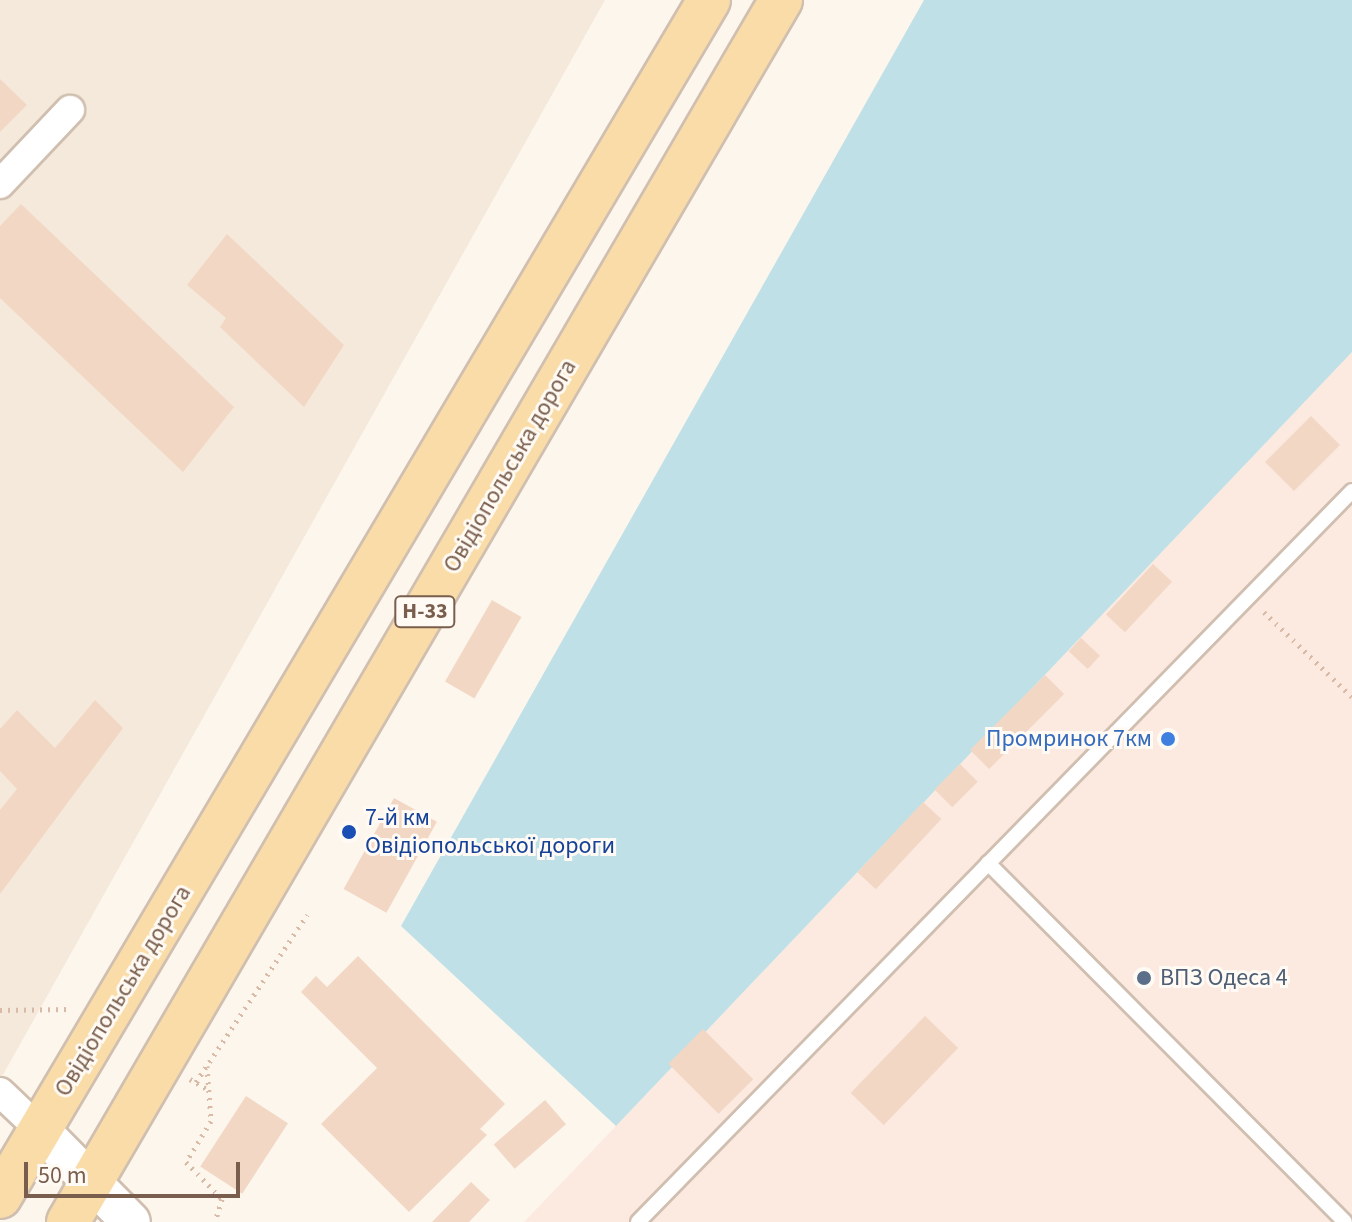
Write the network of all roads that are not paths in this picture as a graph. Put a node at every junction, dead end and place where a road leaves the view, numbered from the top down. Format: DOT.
graph roads {
  1 [pos="709,0"];
  2 [pos="781,0"];
  3 [pos="70,110"];
  4 [pos="0,184"];
  5 [pos="1352,491"];
  6 [pos="988,863"];
  7 [pos="0,1092"];
  8 [pos="40,1130"];
  9 [pos="92,1182"];
  10 [pos="0,1197"];
  11 [pos="68,1222"];
  12 [pos="131,1222"];
  13 [pos="638,1222"];
  14 [pos="1345,1222"];
  1 -- 8 [label="main road, Овідіопольська дорога / Н-33"];
  2 -- 9 [label="main road, Овідіопольська дорога / Н-33"];
  3 -- 4 [label="street"];
  5 -- 6 [label="lane"];
  6 -- 13 [label="lane"];
  6 -- 14 [label="lane"];
  7 -- 8 [label="street"];
  8 -- 9 [label="street"];
  8 -- 10 [label="main road, Овідіопольська дорога / Н-33"];
  9 -- 11 [label="main road, Овідіопольська дорога / Н-33"];
  9 -- 12 [label="street"];
}
